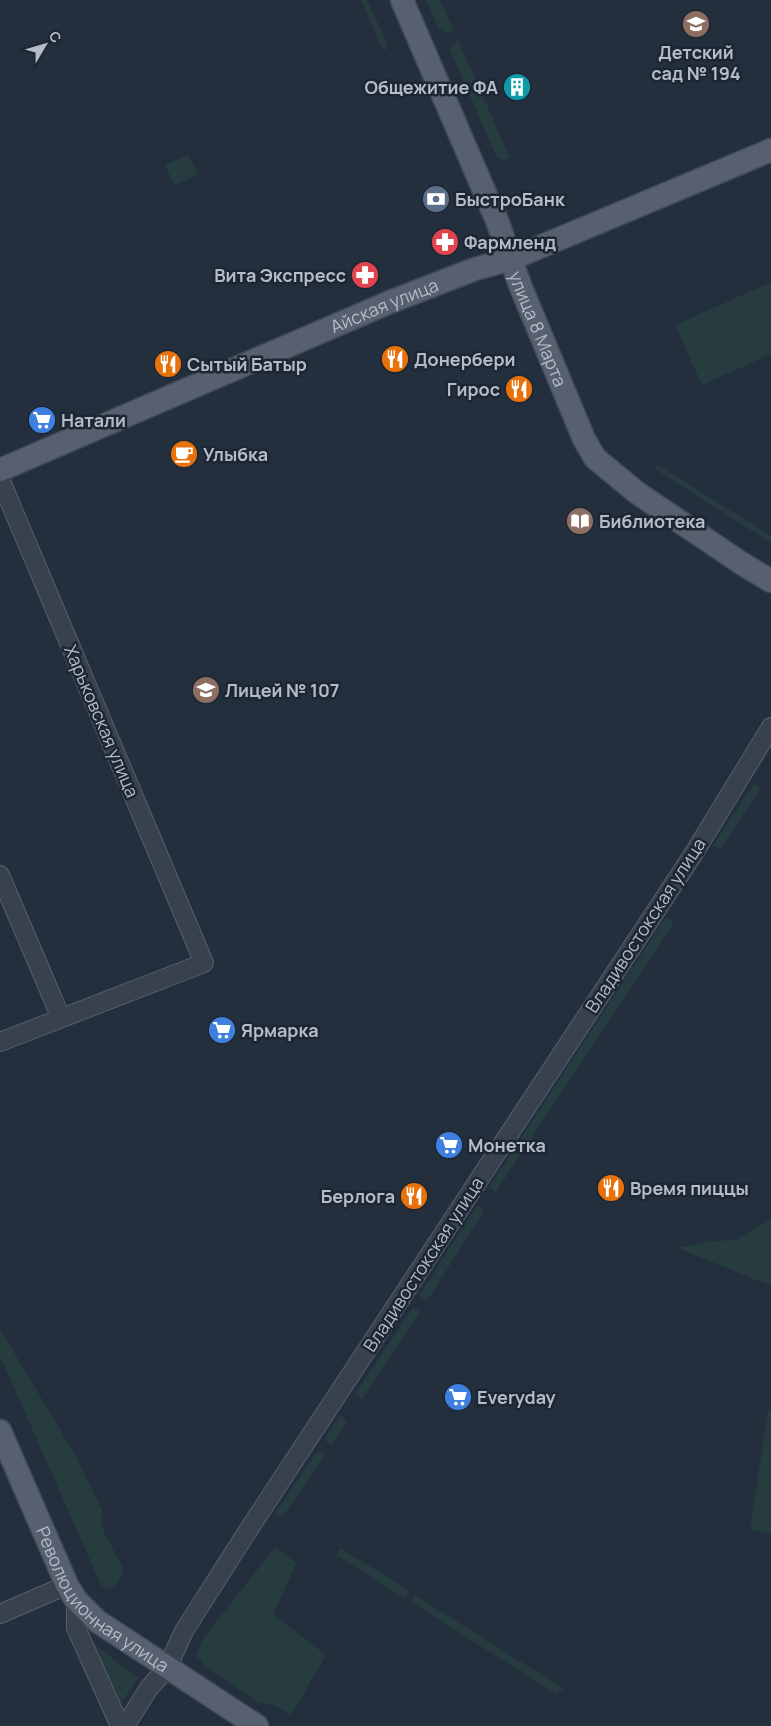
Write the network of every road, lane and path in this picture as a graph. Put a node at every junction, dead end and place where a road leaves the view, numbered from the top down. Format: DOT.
graph roads {
  1 [pos="402,0"];
  2 [pos="771,150"];
  3 [pos="511,259"];
  4 [pos="0,470"];
  5 [pos="0,479"];
  6 [pos="771,581"];
  7 [pos="771,727"];
  8 [pos="0,875"];
  9 [pos="61,1018"];
  10 [pos="0,1042"];
  11 [pos="0,1431"];
  12 [pos="71,1593"];
  13 [pos="0,1614"];
  14 [pos="166,1668"];
  15 [pos="120,1726"];
  16 [pos="125,1726"];
  17 [pos="257,1726"];
  1 -- 3 [label="main road, улица 8 Марта"];
  2 -- 3 [label="main road, Айская улица"];
  3 -- 4 [label="main road, Айская улица"];
  3 -- 6 [label="main road, улица 8 Марта"];
  5 -- 9 [label="street, Харьковская улица"];
  7 -- 14 [label="street, Владивостокская улица"];
  8 -- 9 [label="street"];
  9 -- 10 [label="street"];
  11 -- 12 [label="main road, Революционная улица"];
  12 -- 13 [label="street"];
  12 -- 14 [label="main road, Революционная улица"];
  12 -- 15 [label="street"];
  14 -- 16 [label="street, Владивостокская улица"];
  14 -- 17 [label="main road, Революционная улица"];
}
